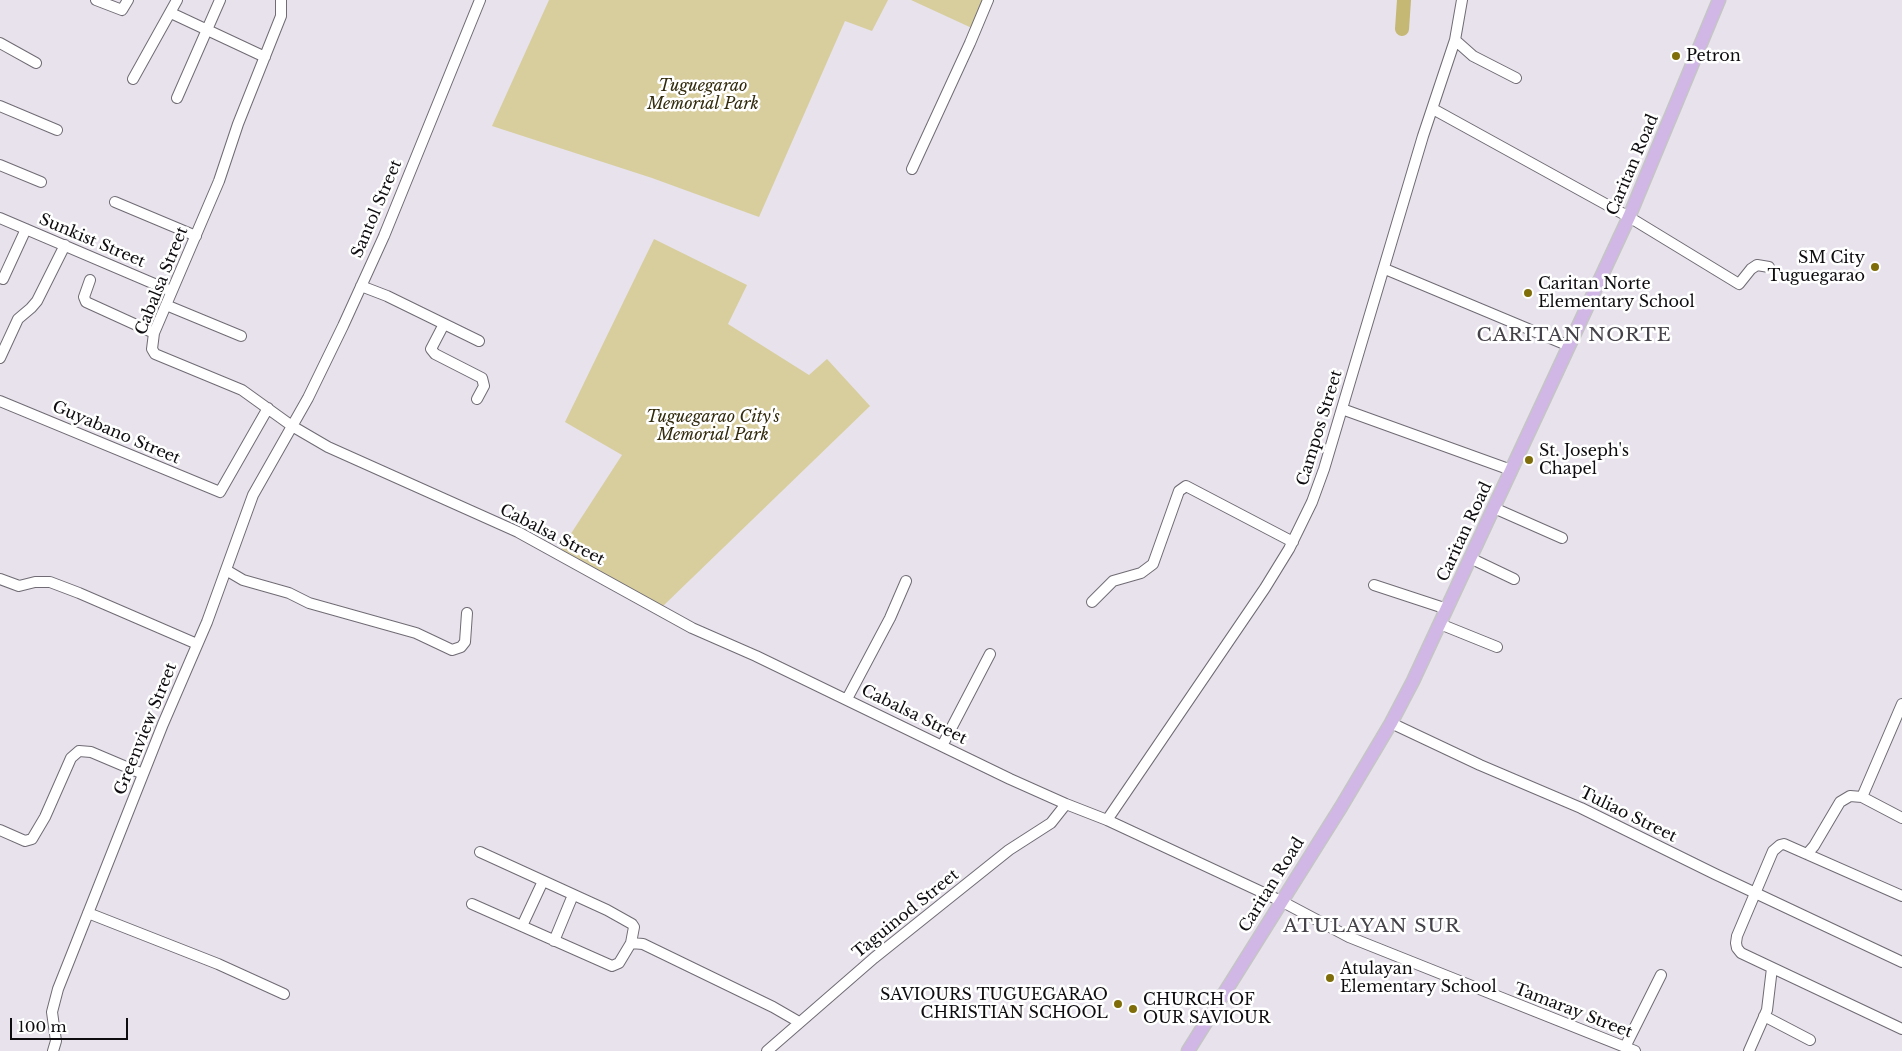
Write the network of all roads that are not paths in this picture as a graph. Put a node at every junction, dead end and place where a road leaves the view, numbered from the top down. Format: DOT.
graph roads {
  1 [pos="96,0"];
  2 [pos="128,0"];
  3 [pos="177,0"];
  4 [pos="220,0"];
  5 [pos="281,0"];
  6 [pos="480,0"];
  7 [pos="988,0"];
  8 [pos="1462,0"];
  9 [pos="1720,0"];
  10 [pos="170,13"];
  11 [pos="207,30"];
  12 [pos="1455,40"];
  13 [pos="0,43"];
  14 [pos="265,57"];
  15 [pos="36,63"];
  16 [pos="1516,78"];
  17 [pos="133,79"];
  18 [pos="177,98"];
  19 [pos="0,106"];
  20 [pos="1433,110"];
  21 [pos="58,130"];
  22 [pos="0,165"];
  23 [pos="912,169"];
  24 [pos="41,182"];
  25 [pos="115,202"];
  26 [pos="1629,217"];
  27 [pos="0,218"];
  28 [pos="26,229"];
  29 [pos="196,236"];
  30 [pos="65,246"];
  31 [pos="1769,268"];
  32 [pos="1385,269"];
  33 [pos="3,279"];
  34 [pos="90,280"];
  35 [pos="361,286"];
  36 [pos="171,291"];
  37 [pos="166,305"];
  38 [pos="444,324"];
  39 [pos="154,333"];
  40 [pos="242,336"];
  41 [pos="479,342"];
  42 [pos="1569,346"];
  43 [pos="0,358"];
  44 [pos="476,398"];
  45 [pos="0,401"];
  46 [pos="268,408"];
  47 [pos="1342,408"];
  48 [pos="292,426"];
  49 [pos="1511,470"];
  50 [pos="1494,508"];
  51 [pos="1562,538"];
  52 [pos="1293,542"];
  53 [pos="1470,558"];
  54 [pos="226,570"];
  55 [pos="0,579"];
  56 [pos="1514,579"];
  57 [pos="906,581"];
  58 [pos="1374,585"];
  59 [pos="1092,602"];
  60 [pos="1447,609"];
  61 [pos="467,613"];
  62 [pos="1440,624"];
  63 [pos="197,644"];
  64 [pos="1497,648"];
  65 [pos="990,654"];
  66 [pos="847,700"];
  67 [pos="1902,704"];
  68 [pos="1391,723"];
  69 [pos="942,746"];
  70 [pos="143,774"];
  71 [pos="1862,797"];
  72 [pos="1066,804"];
  73 [pos="1902,818"];
  74 [pos="1107,820"];
  75 [pos="0,830"];
  76 [pos="480,852"];
  77 [pos="1807,854"];
  78 [pos="543,881"];
  79 [pos="1755,893"];
  80 [pos="573,894"];
  81 [pos="1899,895"];
  82 [pos="1281,902"];
  83 [pos="472,904"];
  84 [pos="88,913"];
  85 [pos="522,926"];
  86 [pos="554,941"];
  87 [pos="631,943"];
  88 [pos="1902,962"];
  89 [pos="1772,968"];
  90 [pos="1661,975"];
  91 [pos="284,994"];
  92 [pos="1764,1016"];
  93 [pos="799,1022"];
  94 [pos="1902,1029"];
  95 [pos="1810,1040"];
  96 [pos="1630,1049"];
  97 [pos="53,1051"];
  98 [pos="767,1051"];
  99 [pos="1188,1051"];
  100 [pos="1749,1051"];
  1 -- 2 [label="street"];
  3 -- 10 [label="street"];
  4 -- 11 [label="street"];
  5 -- 14 [label="street, Cabalsa Street"];
  6 -- 35 [label="street, Santol Street"];
  7 -- 23 [label="street"];
  8 -- 12 [label="street, Campos Street"];
  9 -- 26 [label="main road, Caritan Road"];
  10 -- 11 [label="street"];
  10 -- 17 [label="street"];
  11 -- 14 [label="street"];
  11 -- 18 [label="street"];
  12 -- 16 [label="street"];
  12 -- 20 [label="street, Campos Street"];
  13 -- 15 [label="street"];
  14 -- 29 [label="street, Cabalsa Street"];
  19 -- 21 [label="street"];
  20 -- 26 [label="street"];
  20 -- 32 [label="street, Campos Street"];
  22 -- 24 [label="street"];
  25 -- 29 [label="street"];
  26 -- 31 [label="street"];
  26 -- 42 [label="main road, Caritan Road"];
  27 -- 28 [label="street, Sunkist Street"];
  28 -- 30 [label="street, Sunkist Street"];
  28 -- 33 [label="street"];
  29 -- 36 [label="street, Cabalsa Street"];
  30 -- 36 [label="street, Sunkist Street"];
  30 -- 43 [label="street"];
  32 -- 42 [label="street"];
  32 -- 47 [label="street, Campos Street"];
  34 -- 39 [label="street"];
  35 -- 38 [label="street"];
  35 -- 48 [label="street, Santol Street"];
  36 -- 37 [label="street, Cabalsa Street"];
  37 -- 39 [label="street, Cabalsa Street"];
  37 -- 40 [label="street"];
  38 -- 41 [label="street"];
  38 -- 44 [label="street"];
  39 -- 46 [label="street, Cabalsa Street"];
  42 -- 49 [label="main road, Caritan Road"];
  45 -- 46 [label="street, Guyabano Street"];
  46 -- 48 [label="street, Cabalsa Street"];
  47 -- 49 [label="street"];
  47 -- 52 [label="street, Campos Street"];
  48 -- 54 [label="street, Greenview Street"];
  48 -- 66 [label="street, Cabalsa Street"];
  49 -- 50 [label="main road, Caritan Road"];
  50 -- 51 [label="street"];
  50 -- 53 [label="main road, Caritan Road"];
  52 -- 59 [label="street"];
  52 -- 74 [label="street, Campos Street"];
  53 -- 56 [label="street"];
  53 -- 60 [label="main road, Caritan Road"];
  54 -- 61 [label="street"];
  54 -- 63 [label="street, Greenview Street"];
  55 -- 63 [label="street"];
  57 -- 66 [label="street"];
  58 -- 60 [label="street"];
  60 -- 62 [label="main road, Caritan Road"];
  62 -- 64 [label="street"];
  62 -- 68 [label="main road, Caritan Road"];
  63 -- 70 [label="street, Greenview Street"];
  65 -- 69 [label="street"];
  66 -- 69 [label="street, Cabalsa Street"];
  67 -- 71 [label="street"];
  68 -- 79 [label="street, Tuliao Street"];
  68 -- 82 [label="main road, Caritan Road"];
  69 -- 72 [label="street, Cabalsa Street"];
  70 -- 75 [label="street"];
  70 -- 84 [label="street, Greenview Street"];
  71 -- 73 [label="street"];
  71 -- 77 [label="street"];
  72 -- 74 [label="street, Cabalsa Street"];
  72 -- 93 [label="street, Taguinod Street"];
  74 -- 82 [label="street, Cabalsa Street"];
  76 -- 78 [label="street"];
  77 -- 79 [label="street"];
  77 -- 81 [label="street"];
  78 -- 80 [label="street"];
  78 -- 85 [label="street"];
  79 -- 88 [label="street, Tuliao Street"];
  79 -- 89 [label="street"];
  80 -- 86 [label="street"];
  80 -- 87 [label="street"];
  82 -- 96 [label="street, Tamaray Street"];
  82 -- 99 [label="main road, Caritan Road"];
  83 -- 85 [label="street"];
  84 -- 91 [label="street"];
  84 -- 97 [label="street, Greenview Street"];
  85 -- 86 [label="street"];
  86 -- 87 [label="street"];
  87 -- 93 [label="street"];
  89 -- 92 [label="street"];
  89 -- 94 [label="street"];
  90 -- 96 [label="street"];
  92 -- 95 [label="street"];
  92 -- 100 [label="street"];
  93 -- 98 [label="street, Taguinod Street"];
}
